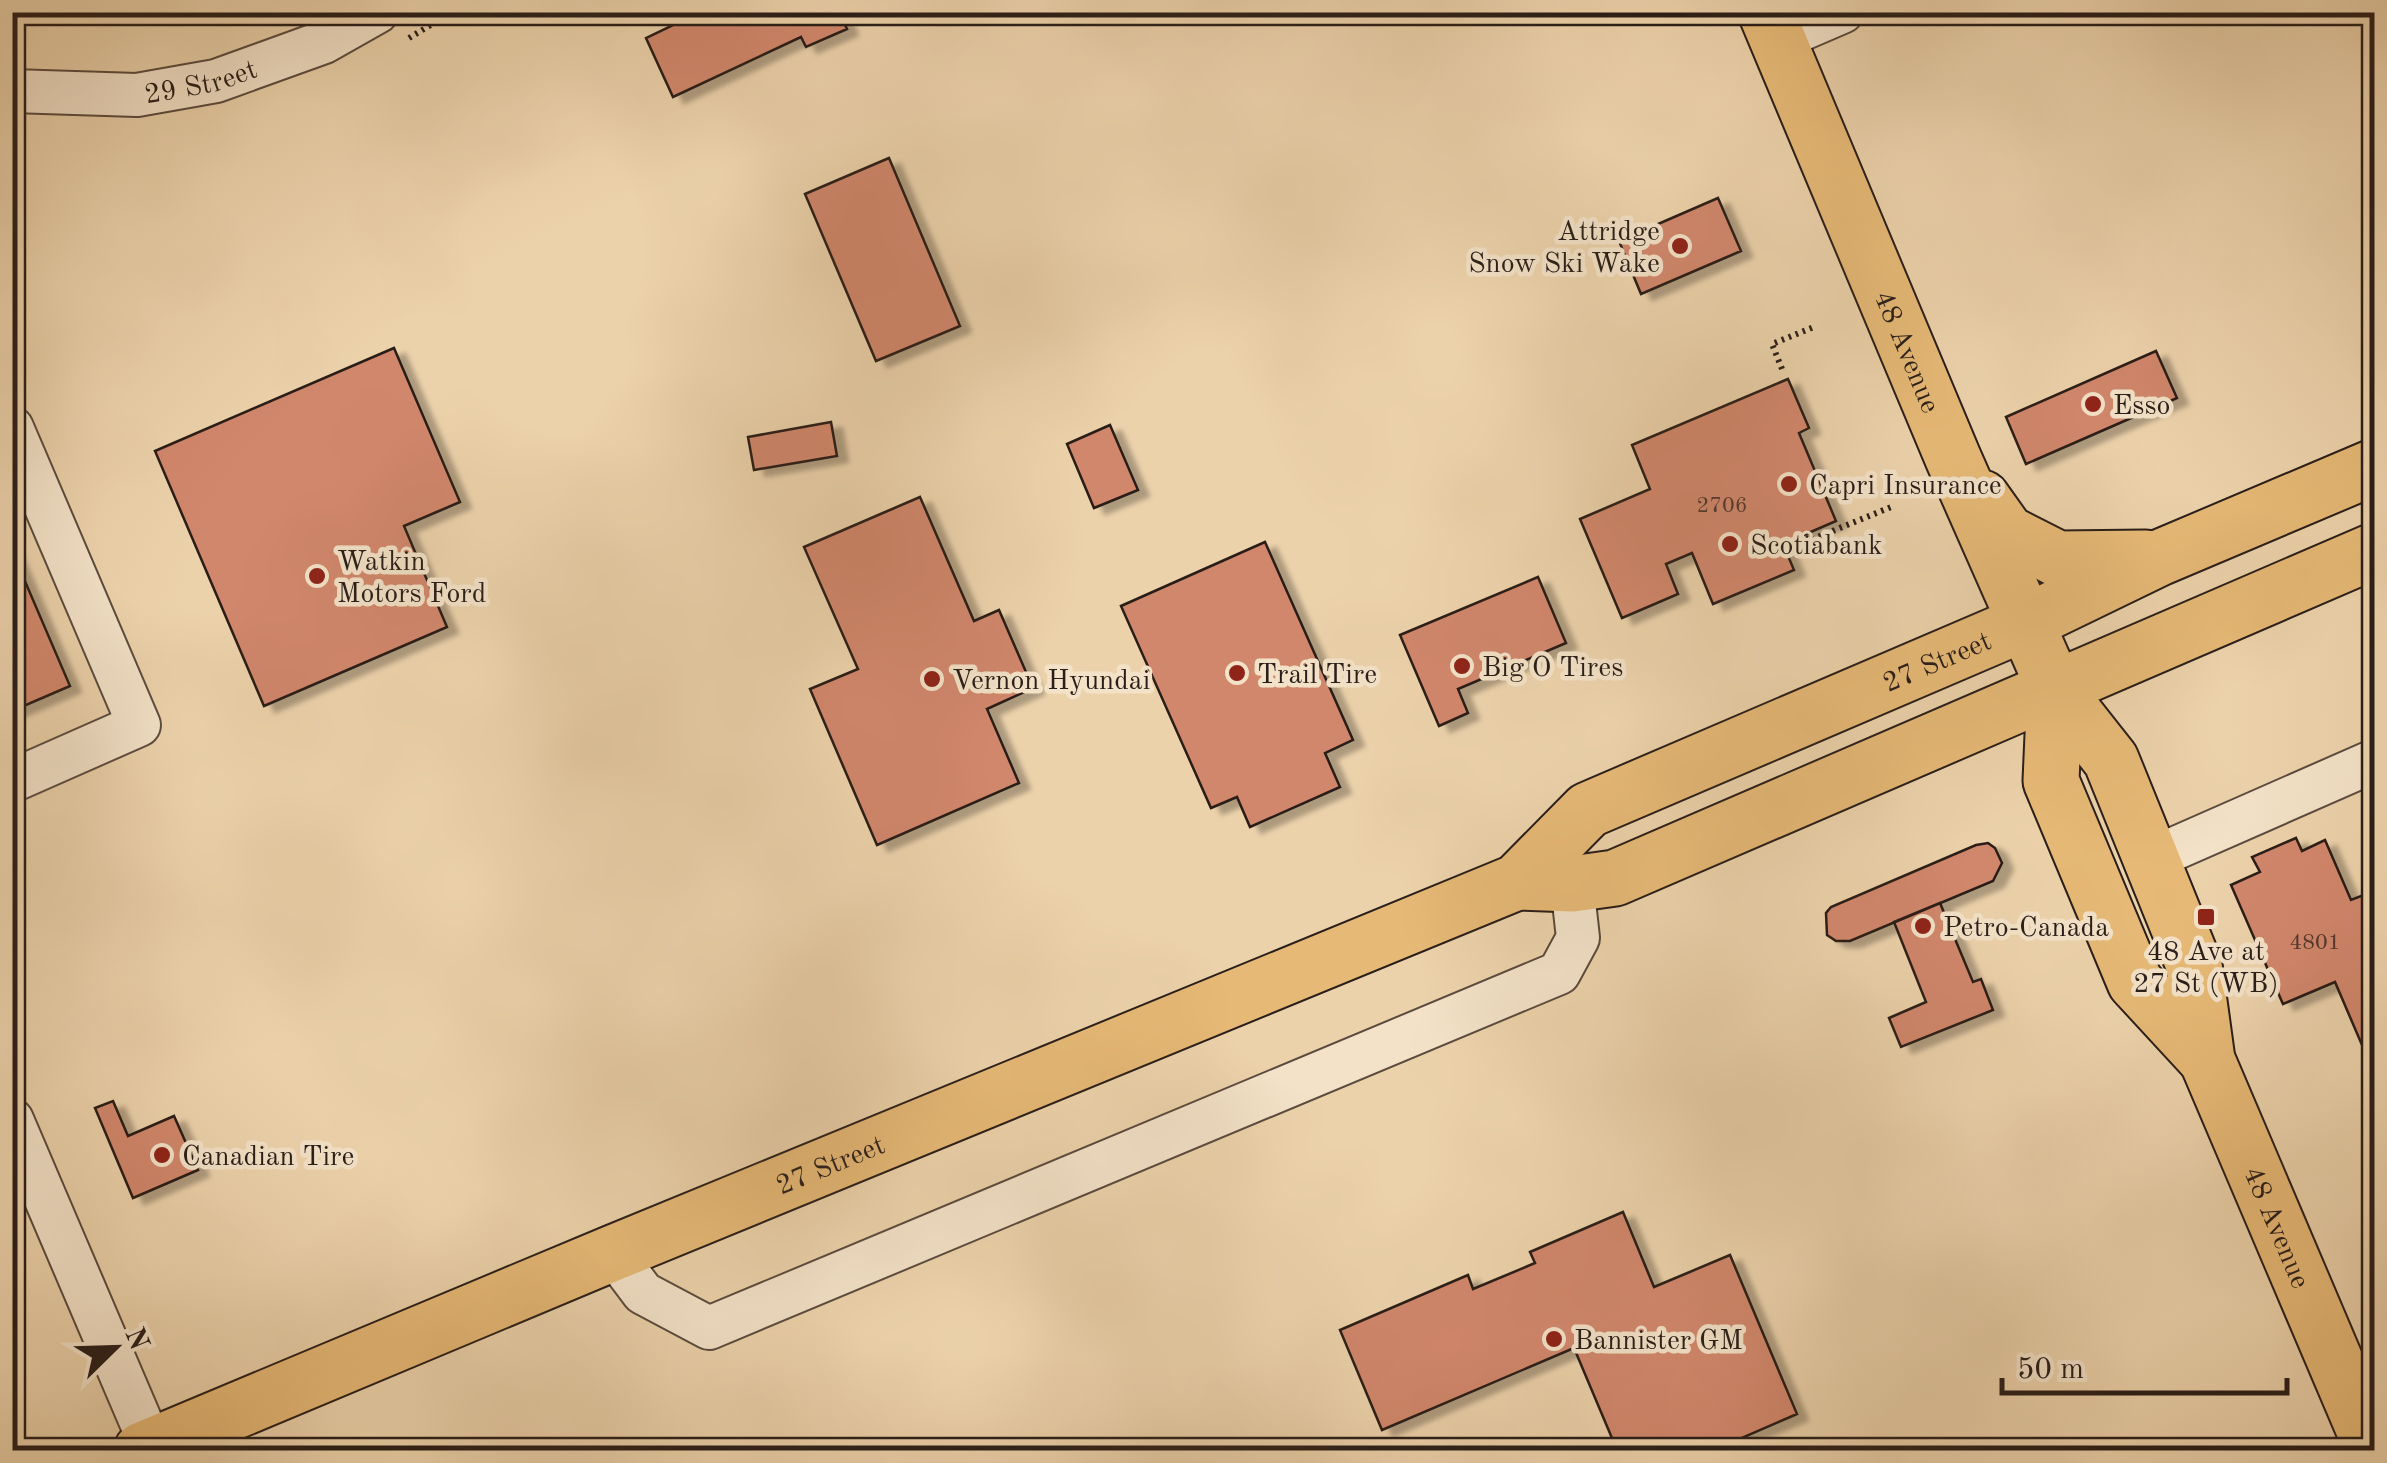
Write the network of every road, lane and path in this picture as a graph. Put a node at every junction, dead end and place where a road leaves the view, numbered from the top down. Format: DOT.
graph roads {
  1 [pos="377,12"];
  2 [pos="1842,12"];
  3 [pos="1771,26"];
  4 [pos="12,91"];
  5 [pos="1814,327"];
  6 [pos="1782,368"];
  7 [pos="12,428"];
  8 [pos="1954,458"];
  9 [pos="2374,467"];
  10 [pos="1891,507"];
  11 [pos="1792,548"];
  12 [pos="2374,551"];
  13 [pos="2160,558"];
  14 [pos="2026,622"];
  15 [pos="2055,689"];
  16 [pos="2374,762"];
  17 [pos="12,781"];
  18 [pos="2151,859"];
  19 [pos="1518,882"];
  20 [pos="1572,884"];
  21 [pos="2207,1060"];
  22 [pos="12,1120"];
  23 [pos="613,1253"];
  24 [pos="149,1449"];
  25 [pos="2372,1450"];
  1 -- 4 [label="street, 29 Street"];
  2 -- 3 [label="street"];
  3 -- 8 [label="main road, 48 Avenue"];
  5 -- 6 [label="path"];
  7 -- 17 [label="street"];
  8 -- 13 [label="main road"];
  8 -- 14 [label="main road, 48 Avenue"];
  9 -- 13 [label="main road, 27 Street"];
  10 -- 11 [label="path"];
  12 -- 15 [label="main road, 27 Street"];
  13 -- 14 [label="main road, 27 Street"];
  14 -- 15 [label="main road, 48 Avenue"];
  14 -- 19 [label="main road, 27 Street"];
  15 -- 18 [label="main road, 48 Avenue"];
  15 -- 20 [label="main road, 27 Street"];
  15 -- 21 [label="main road, 48 Avenue"];
  16 -- 18 [label="street"];
  18 -- 21 [label="main road, 48 Avenue"];
  19 -- 20 [label="main road, 27 Street"];
  19 -- 23 [label="main road, 27 Street"];
  20 -- 23 [label="street"];
  21 -- 25 [label="main road, 48 Avenue"];
  22 -- 24 [label="street"];
  23 -- 24 [label="main road, 27 Street"];
}
